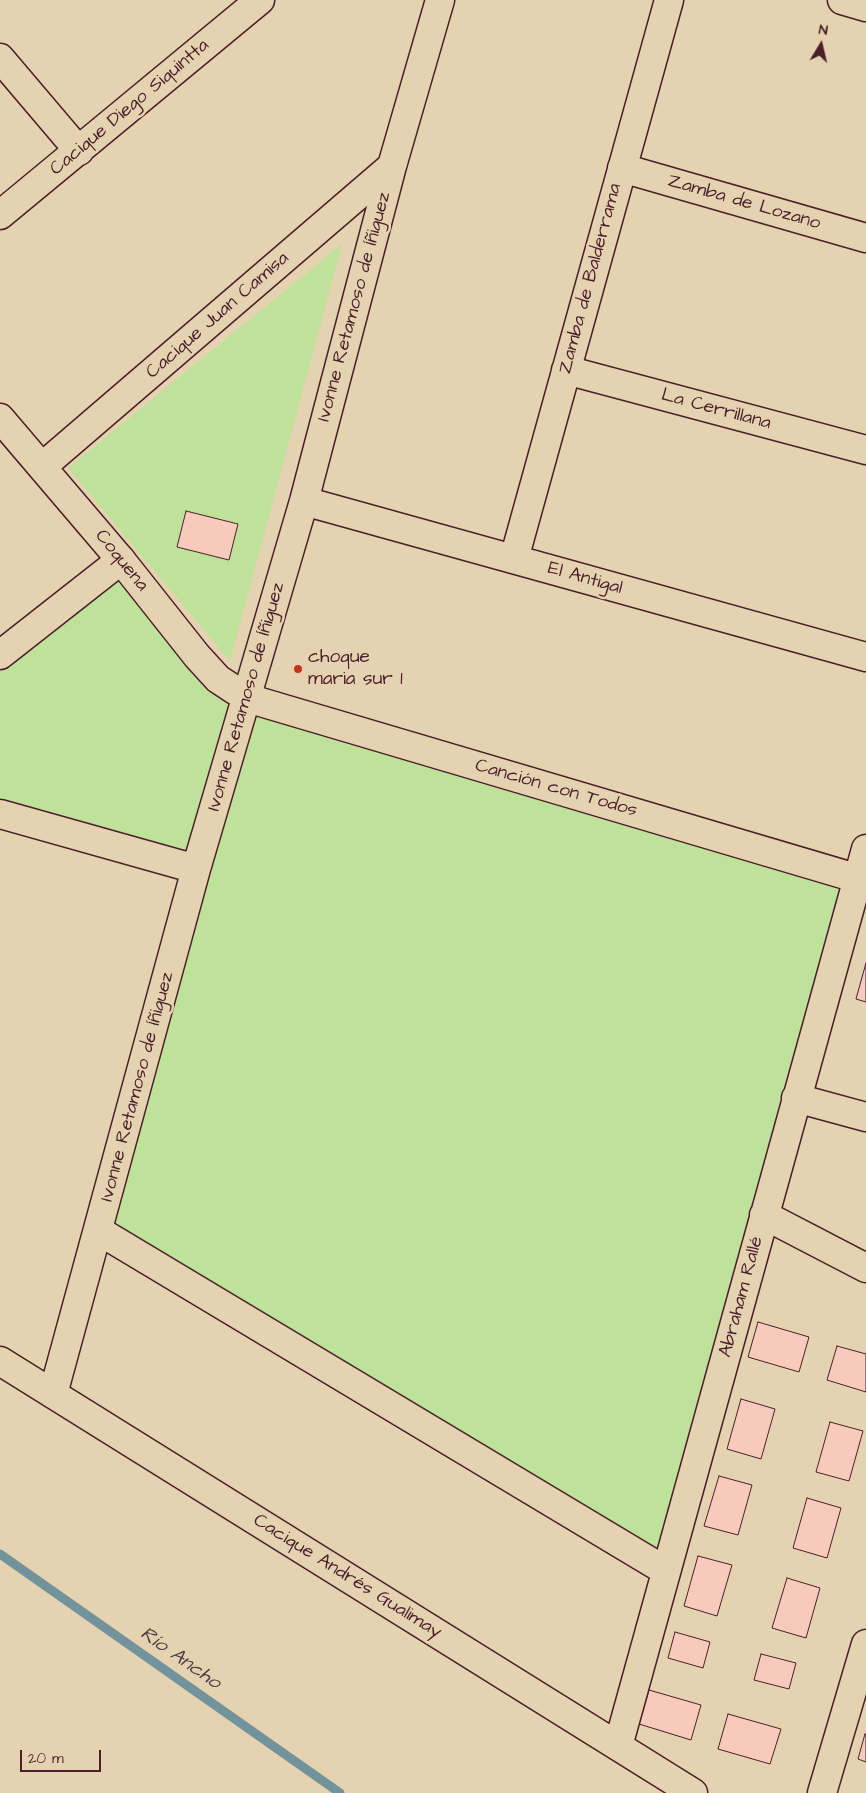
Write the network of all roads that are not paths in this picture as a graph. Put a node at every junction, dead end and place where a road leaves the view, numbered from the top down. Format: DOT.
graph roads {
  1 [pos="260,0"];
  2 [pos="440,0"];
  3 [pos="669,0"];
  4 [pos="842,0"];
  5 [pos="866,7"];
  6 [pos="0,58"];
  7 [pos="79,151"];
  8 [pos="392,166"];
  9 [pos="622,168"];
  10 [pos="0,215"];
  11 [pos="866,238"];
  12 [pos="566,370"];
  13 [pos="0,418"];
  14 [pos="866,450"];
  15 [pos="43,466"];
  16 [pos="304,501"];
  17 [pos="514,559"];
  18 [pos="121,560"];
  19 [pos="0,655"];
  20 [pos="866,657"];
  21 [pos="247,698"];
  22 [pos="0,814"];
  23 [pos="866,849"];
  24 [pos="196,869"];
  25 [pos="862,879"];
  26 [pos="796,1098"];
  27 [pos="866,1117"];
  28 [pos="764,1215"];
  29 [pos="99,1231"];
  30 [pos="866,1268"];
  31 [pos="0,1361"];
  32 [pos="53,1394"];
  33 [pos="666,1570"];
  34 [pos="866,1644"];
  35 [pos="618,1746"];
  36 [pos="693,1793"];
  37 [pos="822,1793"];
  1 -- 7 [label="street, Cacique Diego Siquintta"];
  2 -- 8 [label="street, Ivonne Retamoso de Íñiguez"];
  3 -- 9 [label="street, Zamba de Balderrama"];
  4 -- 5 [label="street"];
  6 -- 7 [label="street"];
  7 -- 10 [label="street, Cacique Diego Siquintta"];
  8 -- 15 [label="street, Cacique Juan Camisa"];
  8 -- 16 [label="street, Ivonne Retamoso de Íñiguez"];
  9 -- 11 [label="street, Zamba de Lozano"];
  9 -- 12 [label="street, Zamba de Balderrama"];
  12 -- 14 [label="street, La Cerrillana"];
  12 -- 17 [label="street, Zamba de Balderrama"];
  13 -- 15 [label="street, Coquena"];
  15 -- 18 [label="street, Coquena"];
  16 -- 17 [label="street, El Antigal"];
  16 -- 21 [label="street, Ivonne Retamoso de Íñiguez"];
  17 -- 20 [label="street, El Antigal"];
  18 -- 19 [label="street"];
  18 -- 21 [label="street, Coquena"];
  21 -- 24 [label="street, Ivonne Retamoso de Íñiguez"];
  21 -- 25 [label="street, Canción con Todos"];
  22 -- 24 [label="street"];
  23 -- 25 [label="street, Abraham Rallé"];
  24 -- 29 [label="street, Ivonne Retamoso de Íñiguez"];
  25 -- 26 [label="street, Abraham Rallé"];
  26 -- 27 [label="street"];
  26 -- 28 [label="street, Abraham Rallé"];
  28 -- 30 [label="street"];
  28 -- 33 [label="street, Abraham Rallé"];
  29 -- 32 [label="street, Ivonne Retamoso de Íñiguez"];
  29 -- 33 [label="street"];
  31 -- 32 [label="street, Cacique Andrés Gualimay"];
  32 -- 35 [label="street, Cacique Andrés Gualimay"];
  33 -- 35 [label="street, Abraham Rallé"];
  34 -- 37 [label="street"];
  35 -- 36 [label="street, Cacique Andrés Gualimay"];
}
